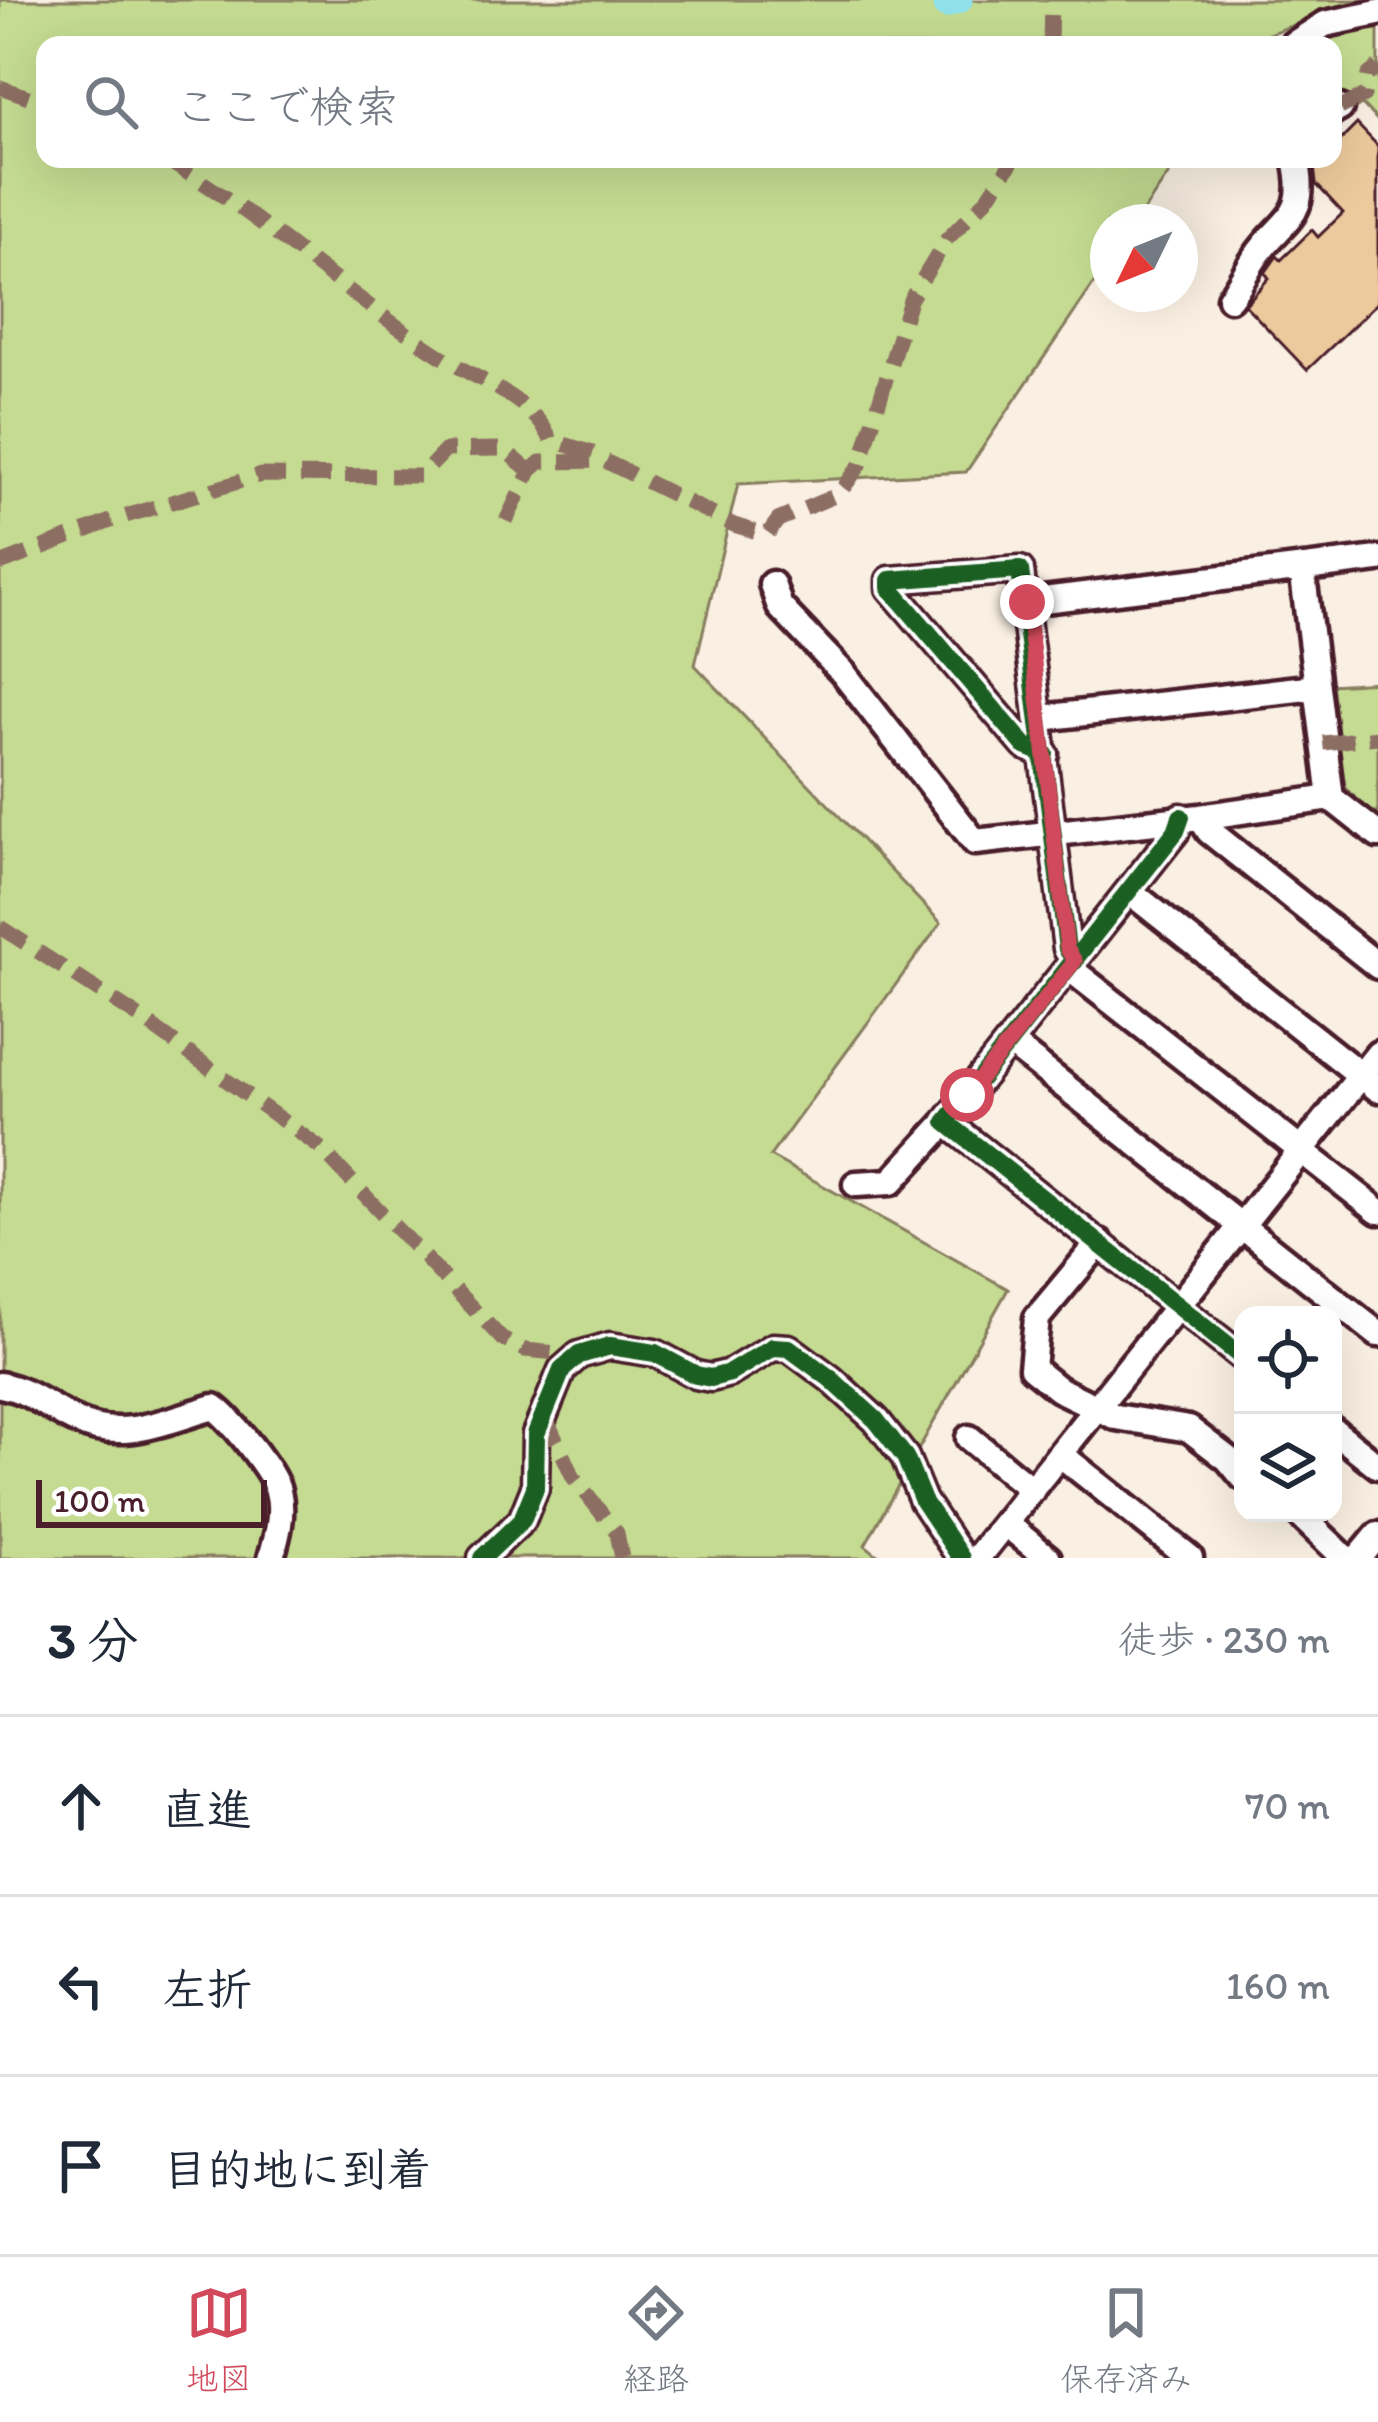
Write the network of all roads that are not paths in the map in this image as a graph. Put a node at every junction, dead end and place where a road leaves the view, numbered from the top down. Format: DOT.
graph roads {
  1 [pos="1378,13"];
  2 [pos="1306,36"];
  3 [pos="1297,168"];
  4 [pos="1230,298"];
  5 [pos="1378,559"];
  6 [pos="1302,568"];
  7 [pos="772,584"];
  8 [pos="1027,602"];
  9 [pos="1316,687"];
  10 [pos="1041,718"];
  11 [pos="1045,754"];
  12 [pos="1331,798"];
  13 [pos="1191,817"];
  14 [pos="1054,830"];
  15 [pos="1378,835"];
  16 [pos="1129,892"];
  17 [pos="1072,965"];
  18 [pos="1378,966"];
  19 [pos="1010,1043"];
  20 [pos="1378,1054"];
  21 [pos="1369,1082"];
  22 [pos="946,1122"];
  23 [pos="1303,1152"];
  24 [pos="856,1184"];
  25 [pos="1378,1211"];
  26 [pos="1242,1227"];
  27 [pos="1100,1242"];
  28 [pos="1180,1307"];
  29 [pos="1378,1334"];
  30 [pos="1234,1351"];
  31 [pos="0,1385"];
  32 [pos="1097,1409"];
  33 [pos="1342,1437"];
  34 [pos="969,1438"];
  35 [pos="1060,1455"];
  36 [pos="1378,1466"];
  37 [pos="1234,1467"];
  38 [pos="1032,1490"];
  39 [pos="1308,1522"];
  40 [pos="1006,1524"];
  41 [pos="1378,1535"];
  42 [pos="271,1558"];
  43 [pos="482,1558"];
  44 [pos="961,1558"];
  45 [pos="977,1558"];
  46 [pos="1048,1558"];
  47 [pos="1190,1558"];
  48 [pos="1346,1558"];
  49 [pos="1359,1558"];
  1 -- 2 [label="street"];
  3 -- 4 [label="street"];
  5 -- 6 [label="street"];
  6 -- 8 [label="street"];
  6 -- 9 [label="street"];
  7 -- 14 [label="street"];
  8 -- 10 [label="street"];
  8 -- 11 [label="street"];
  9 -- 10 [label="street"];
  9 -- 12 [label="street"];
  10 -- 11 [label="street"];
  11 -- 14 [label="street"];
  12 -- 13 [label="street"];
  12 -- 15 [label="street"];
  13 -- 14 [label="street"];
  13 -- 16 [label="street"];
  13 -- 18 [label="street"];
  14 -- 17 [label="street"];
  16 -- 17 [label="street"];
  16 -- 21 [label="street"];
  17 -- 19 [label="street"];
  17 -- 23 [label="street"];
  19 -- 22 [label="street"];
  19 -- 26 [label="street"];
  20 -- 21 [label="street"];
  21 -- 23 [label="street"];
  22 -- 24 [label="street"];
  22 -- 27 [label="street"];
  23 -- 25 [label="street"];
  23 -- 26 [label="street"];
  26 -- 28 [label="street"];
  26 -- 29 [label="street"];
  27 -- 28 [label="street"];
  27 -- 32 [label="street"];
  28 -- 30 [label="street"];
  28 -- 32 [label="street"];
  31 -- 42 [label="street"];
  32 -- 35 [label="street"];
  32 -- 37 [label="street"];
  33 -- 36 [label="street"];
  34 -- 38 [label="street"];
  35 -- 38 [label="street"];
  35 -- 47 [label="street"];
  38 -- 40 [label="street"];
  39 -- 48 [label="street"];
  40 -- 45 [label="street"];
  40 -- 46 [label="street"];
  41 -- 49 [label="street"];
  43 -- 44 [label="street"];
}
